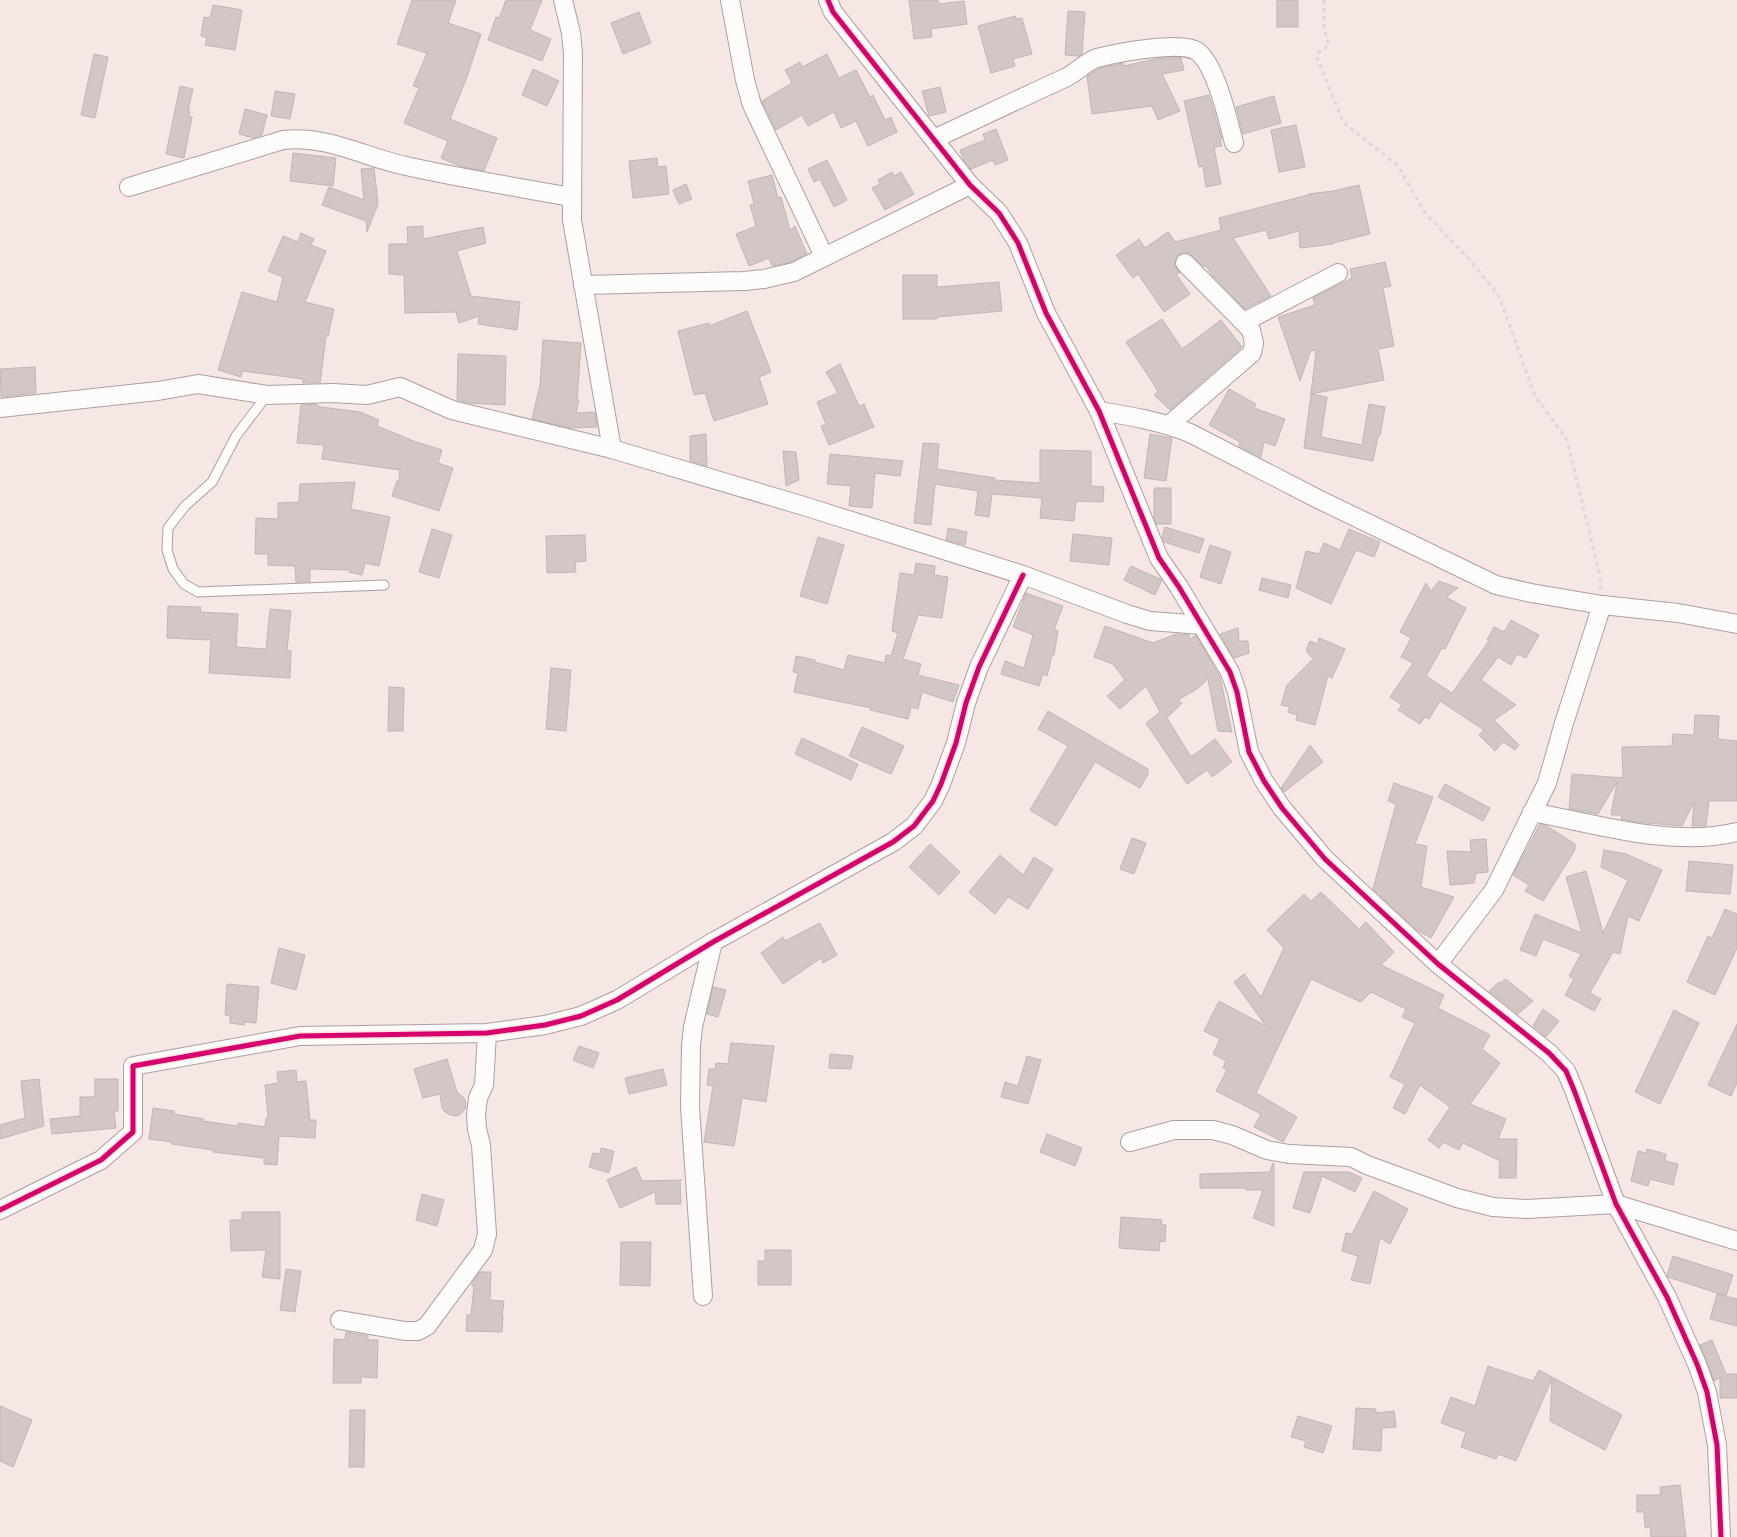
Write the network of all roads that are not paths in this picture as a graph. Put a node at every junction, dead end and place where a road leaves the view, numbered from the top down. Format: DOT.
graph roads {
  1 [pos="563,0"];
  2 [pos="730,0"];
  3 [pos="828,0"];
  4 [pos="934,139"];
  5 [pos="1234,143"];
  6 [pos="970,185"];
  7 [pos="129,187"];
  8 [pos="571,197"];
  9 [pos="824,256"];
  10 [pos="1185,263"];
  11 [pos="1338,273"];
  12 [pos="583,284"];
  13 [pos="1244,322"];
  14 [pos="267,395"];
  15 [pos="0,408"];
  16 [pos="1099,411"];
  17 [pos="1170,425"];
  18 [pos="612,449"];
  19 [pos="1023,575"];
  20 [pos="384,585"];
  21 [pos="1602,605"];
  22 [pos="1737,624"];
  23 [pos="1202,625"];
  24 [pos="1532,812"];
  25 [pos="1737,832"];
  26 [pos="713,942"];
  27 [pos="1438,964"];
  28 [pos="487,1033"];
  29 [pos="1130,1142"];
  30 [pos="1616,1204"];
  31 [pos="0,1210"];
  32 [pos="1737,1240"];
  33 [pos="703,1296"];
  34 [pos="340,1320"];
  35 [pos="1721,1537"];
  1 -- 8 [label="street"];
  2 -- 9 [label="street"];
  3 -- 4 [label="street"];
  4 -- 5 [label="street"];
  4 -- 6 [label="street"];
  6 -- 9 [label="street"];
  6 -- 16 [label="street"];
  7 -- 8 [label="street"];
  8 -- 12 [label="street"];
  9 -- 12 [label="street"];
  10 -- 13 [label="street"];
  11 -- 13 [label="street"];
  12 -- 18 [label="street"];
  13 -- 17 [label="street"];
  14 -- 15 [label="street"];
  14 -- 18 [label="street"];
  14 -- 20 [label="lane"];
  16 -- 17 [label="street"];
  16 -- 23 [label="street"];
  17 -- 21 [label="street"];
  18 -- 19 [label="street"];
  19 -- 23 [label="street"];
  19 -- 26 [label="street"];
  21 -- 22 [label="street"];
  21 -- 24 [label="street"];
  23 -- 27 [label="street"];
  24 -- 25 [label="street"];
  24 -- 27 [label="street"];
  26 -- 28 [label="street"];
  26 -- 33 [label="street"];
  27 -- 30 [label="street"];
  28 -- 31 [label="street"];
  28 -- 34 [label="street"];
  29 -- 30 [label="street"];
  30 -- 32 [label="street"];
  30 -- 35 [label="street"];
}
